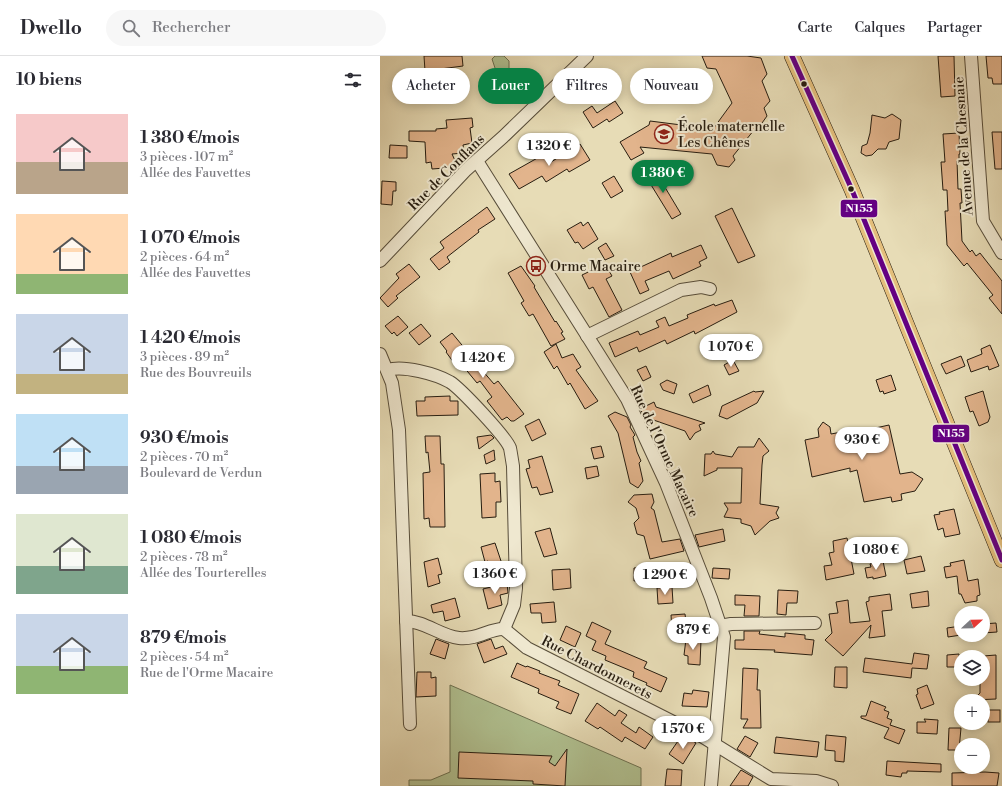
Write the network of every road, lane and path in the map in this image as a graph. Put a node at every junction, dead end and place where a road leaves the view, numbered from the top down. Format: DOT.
graph roads {
  1 [pos="587,56"];
  2 [pos="792,56"];
  3 [pos="971,56"];
  4 [pos="476,161"];
  5 [pos="1002,253"];
  6 [pos="380,261"];
  7 [pos="710,289"];
  8 [pos="587,336"];
  9 [pos="380,354"];
  10 [pos="388,370"];
  11 [pos="1002,560"];
  12 [pos="406,621"];
  13 [pos="815,623"];
  14 [pos="720,626"];
  15 [pos="504,629"];
  16 [pos="410,724"];
  17 [pos="714,745"];
  18 [pos="711,786"];
  19 [pos="832,786"];
  1 -- 4 [label="street, Rue de Conflans"];
  2 -- 11 [label="main road"];
  3 -- 5 [label="street, Avenue de la Chesnaie"];
  4 -- 6 [label="street, Rue de Conflans"];
  4 -- 8 [label="street, Rue de l'Orme Macaire"];
  7 -- 8 [label="street"];
  8 -- 14 [label="street, Rue de l'Orme Macaire"];
  9 -- 10 [label="street"];
  10 -- 12 [label="street"];
  10 -- 15 [label="street"];
  12 -- 15 [label="street"];
  12 -- 16 [label="street"];
  13 -- 14 [label="street"];
  14 -- 17 [label="street, Rue de l'Orme Macaire"];
  15 -- 17 [label="street, Rue Chardonnerets"];
  17 -- 18 [label="street, Rue de l'Orme Macaire"];
  17 -- 19 [label="street, Rue Chardonnerets"];
}
